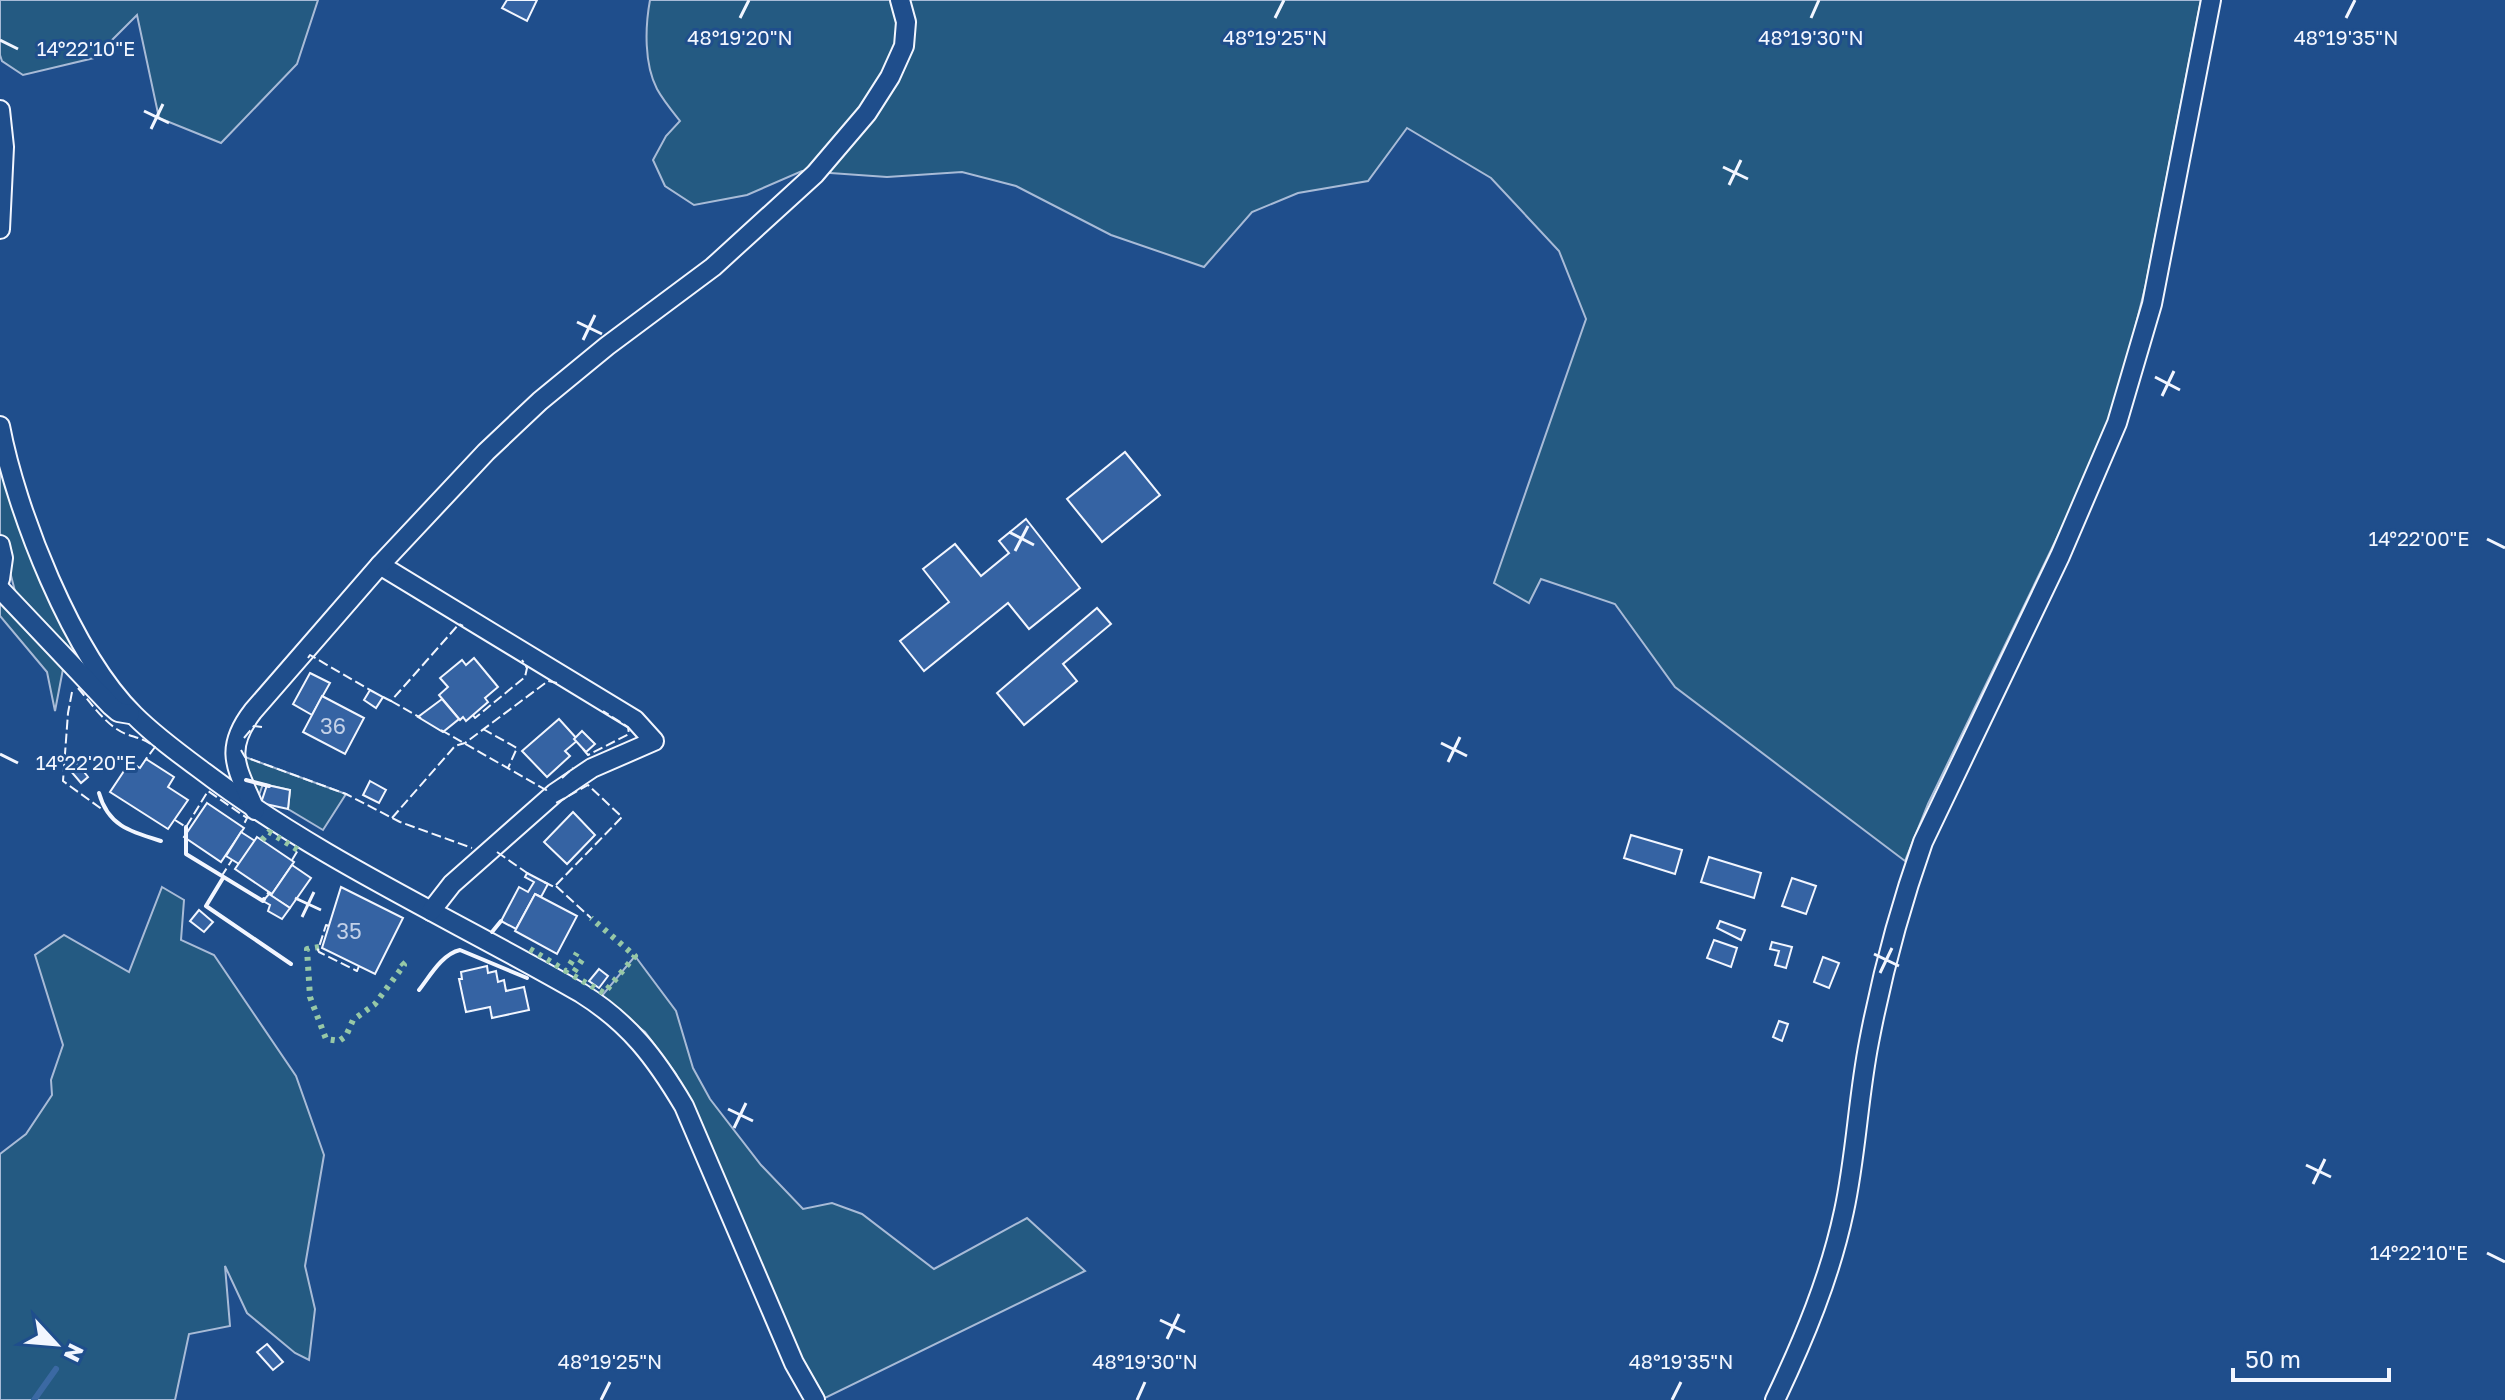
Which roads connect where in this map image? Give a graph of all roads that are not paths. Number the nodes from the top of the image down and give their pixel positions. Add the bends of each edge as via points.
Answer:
1 (900, 0) edge
2 (2211, 0) edge
3 (0, 110) edge
4 (2, 183) edge
5 (0, 229) edge
6 (0, 426) edge
7 (0, 545) edge
8 (380, 565) junction
9 (0, 579) edge
10 (0, 589) edge
11 (132, 714) junction
12 (255, 810) junction
13 (431, 911) junction
14 (815, 1400) edge
15 (1775, 1400) edge

1 - 8 street via 906,22 904,46 890,77 815,174 713,267 540,401
2 - 15 street via 2138,360 2091,489 1923,842 1904,895 1869,1043 1844,1211 1818,1301
3 - 4 street
4 - 5 street
6 - 11 street via 23,506 60,601 82,644
7 - 9 street
8 - 12 street via 236,734 236,766
8 - 13 street via 635,720 654,741 592,768 555,793 452,884
10 - 11 street via 111,706
11 - 12 street
12 - 13 street
13 - 14 street via 581,993 640,1040 684,1106 794,1363

